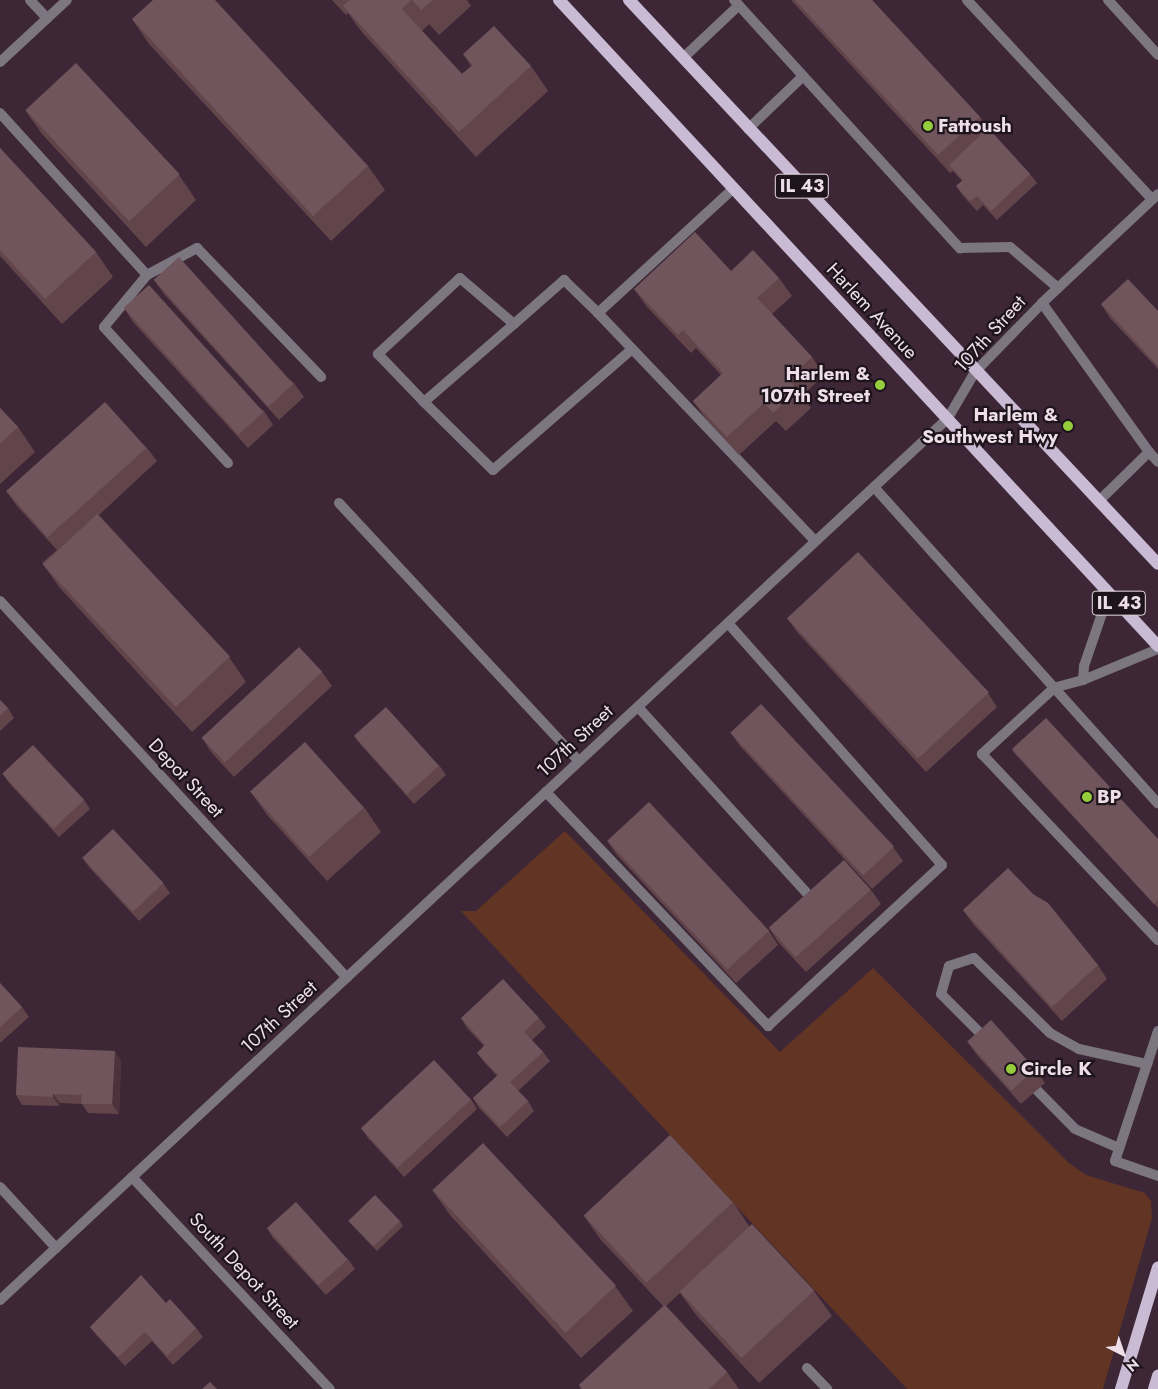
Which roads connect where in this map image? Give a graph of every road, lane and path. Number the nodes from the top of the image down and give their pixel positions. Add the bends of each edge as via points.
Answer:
1 (30, 0) edge
2 (67, 0) edge
3 (559, 0) edge
4 (629, 0) edge
5 (967, 0) edge
6 (1108, 0) edge
7 (736, 3) edge
8 (47, 18) junction
9 (1158, 54) edge
10 (683, 58) junction
11 (0, 62) edge
12 (803, 76) junction
13 (0, 114) edge
14 (748, 129) junction
15 (733, 189) junction
16 (1155, 197) edge
17 (147, 275) junction
18 (1058, 288) junction
19 (1042, 303) junction
20 (598, 313) junction
21 (514, 324) junction
22 (632, 349) junction
23 (975, 372) junction
24 (321, 377) dead end
25 (424, 402) junction
26 (948, 418) junction
27 (1149, 452) junction
28 (1158, 462) edge
29 (228, 463) dead end
30 (874, 487) junction
31 (1098, 502) junction
32 (339, 503) dead end
33 (816, 541) junction
34 (1158, 564) edge
35 (1109, 593) junction
36 (0, 601) edge
37 (728, 623) junction
38 (1158, 648) edge
39 (1083, 680) junction
40 (1054, 688) junction
41 (638, 707) junction
42 (579, 761) junction
43 (546, 792) junction
44 (1158, 803) edge
45 (806, 892) edge
46 (1158, 940) edge
47 (347, 978) junction
48 (1158, 1031) edge
49 (993, 1046) edge
50 (1147, 1064) junction
51 (1020, 1074) edge
52 (1119, 1148) junction
53 (1158, 1176) edge
54 (132, 1177) junction
55 (0, 1187) edge
56 (56, 1248) junction
57 (1158, 1267) edge
58 (0, 1300) edge
59 (807, 1368) dead end
60 (1158, 1376) edge
61 (330, 1389) edge
62 (827, 1389) edge
63 (1121, 1389) edge
64 (1154, 1389) edge

1 - 8 street
2 - 8 street
3 - 15 main road, Harlem Avenue / IL 43
4 - 10 main road, Harlem Avenue / IL 43
5 - 16 street
6 - 9 street
7 - 10 street
7 - 12 street
8 - 11 street
10 - 14 main road, Harlem Avenue / IL 43
12 - 14 street
12 - 18 street via 960,248 1010,247
13 - 17 street
14 - 23 main road, Harlem Avenue / IL 43
15 - 20 street
15 - 26 main road, Harlem Avenue / IL 43
16 - 18 street, 107th Street
17 - 24 street via 197,248
17 - 29 street via 104,327
18 - 19 street, 107th Street
19 - 23 street, 107th Street
19 - 27 street
20 - 21 street via 564,280
20 - 22 street
21 - 25 street
21 - 25 street via 460,278 378,354
22 - 25 street via 493,470
22 - 33 street
23 - 26 street, 107th Street
23 - 31 main road, Harlem Avenue / IL 43
26 - 30 street, 107th Street
26 - 35 main road, Harlem Avenue / IL 43
27 - 28 street
27 - 31 street
30 - 33 street, 107th Street
30 - 40 street
31 - 34 main road, Harlem Avenue / IL 43
32 - 42 street
33 - 37 street, 107th Street
35 - 38 main road, Harlem Avenue / IL 43
35 - 39 street via 1084,666
36 - 47 street, Depot Street
37 - 41 street, 107th Street
37 - 43 street via 942,865 927,879 768,1026
38 - 39 street
39 - 40 street
40 - 44 street
40 - 46 street via 982,754
41 - 42 street, 107th Street
41 - 45 street
42 - 43 street, 107th Street
43 - 47 street, 107th Street
47 - 54 street, 107th Street
48 - 50 street
49 - 50 street via 941,994 949,966 974,958 1050,1033 1078,1049
50 - 52 street
51 - 52 street via 1075,1128
52 - 53 street via 1115,1161
54 - 56 street, 107th Street
54 - 61 street, South Depot Street
55 - 56 street
56 - 58 street, 107th Street
57 - 63 main road
59 - 62 street
60 - 64 main road

